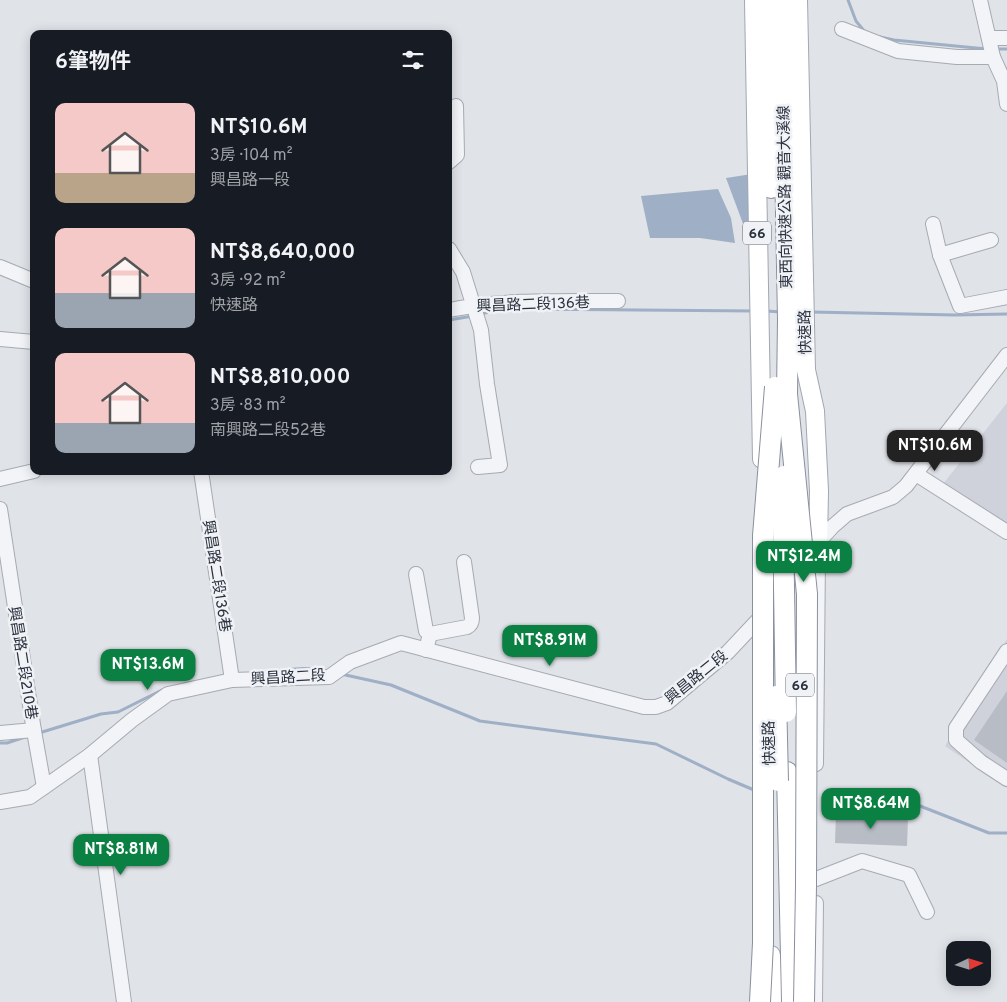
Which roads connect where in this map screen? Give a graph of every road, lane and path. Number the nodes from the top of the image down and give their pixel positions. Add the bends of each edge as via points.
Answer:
1 (754, 0) edge
2 (767, 0) edge
3 (782, 0) edge
4 (798, 0) edge
5 (980, 0) edge
6 (842, 29) dead end
7 (989, 38) junction
8 (1007, 38) edge
9 (993, 58) junction
10 (1007, 104) edge
11 (456, 106) dead end
12 (452, 159) edge
13 (933, 224) dead end
14 (991, 240) dead end
15 (452, 253) edge
16 (940, 255) junction
17 (0, 267) edge
18 (30, 279) edge
19 (1007, 297) edge
20 (618, 301) dead end
21 (474, 305) junction
22 (452, 309) edge
23 (0, 339) edge
24 (30, 342) edge
25 (1007, 355) edge
26 (781, 390) junction
27 (478, 467) dead end
28 (30, 472) edge
29 (916, 474) junction
30 (202, 475) edge
31 (0, 479) edge
32 (0, 509) edge
33 (1007, 532) edge
34 (818, 542) junction
35 (464, 562) dead end
36 (416, 574) dead end
37 (762, 613) junction
38 (430, 634) junction
39 (426, 650) junction
40 (1007, 651) edge
41 (232, 680) junction
42 (0, 732) edge
43 (34, 733) junction
44 (90, 755) junction
45 (783, 776) junction
46 (1007, 779) edge
47 (44, 787) junction
48 (0, 802) edge
49 (816, 879) junction
50 (816, 897) junction
51 (927, 912) dead end
52 (798, 935) junction
53 (124, 1002) edge
54 (758, 1002) edge
55 (772, 1002) edge
56 (779, 1002) edge
57 (793, 1002) edge
58 (804, 1002) edge
59 (815, 1002) edge

1 - 37 main road, 快速路 / 66 via 762,485 766,537
2 - 26 highway, 東西向快速公路 觀音大溪線 / 66 via 775,310
3 - 26 highway, 東西向快速公路 觀音大溪線 / 66 via 788,320
4 - 34 main road, 快速路 / 66 via 806,370 815,411
5 - 7 street
6 - 9 street via 898,50
7 - 8 street
7 - 9 street
9 - 10 street via 1004,81
11 - 12 street via 456,155
13 - 16 street
14 - 16 street
15 - 21 street via 463,272
16 - 19 street via 960,306
17 - 18 street
20 - 21 street, 興昌路二段136巷 via 521,301
21 - 22 street, 興昌路二段136巷
21 - 27 street via 481,330 500,465
23 - 24 street
25 - 29 street
26 - 45 highway, bridge via 776,646
26 - 54 highway, 66, bridge via 763,536 763,943
26 - 58 highway, 66, bridge via 807,594
28 - 31 street
29 - 33 street
29 - 34 street via 893,497 847,514
30 - 41 street, 興昌路二段136巷
32 - 43 street, 興昌路二段210巷
34 - 37 street
34 - 49 street, 快速路
34 - 52 main road, 快速路 / 66 via 804,590 800,642
35 - 38 street via 472,623 467,627
36 - 38 street via 426,630
37 - 39 street, 興昌路二段 via 728,652 667,703 656,707
37 - 54 street, 快速路
37 - 55 main road, 快速路 / 66
38 - 39 street
39 - 41 street, 興昌路二段 via 401,643 350,662 329,677
40 - 46 street via 956,728 956,740
41 - 44 street, 興昌路二段 via 168,694
42 - 43 street
43 - 47 street, 興昌路二段210巷
44 - 47 street, 興昌路二段
44 - 53 street
45 - 56 highway
45 - 57 highway
47 - 48 street, 興昌路二段 via 30,797
49 - 50 street, 快速路
49 - 51 street via 862,861 909,875
50 - 52 main road
50 - 59 street, 快速路
52 - 57 main road, 快速路 / 66

